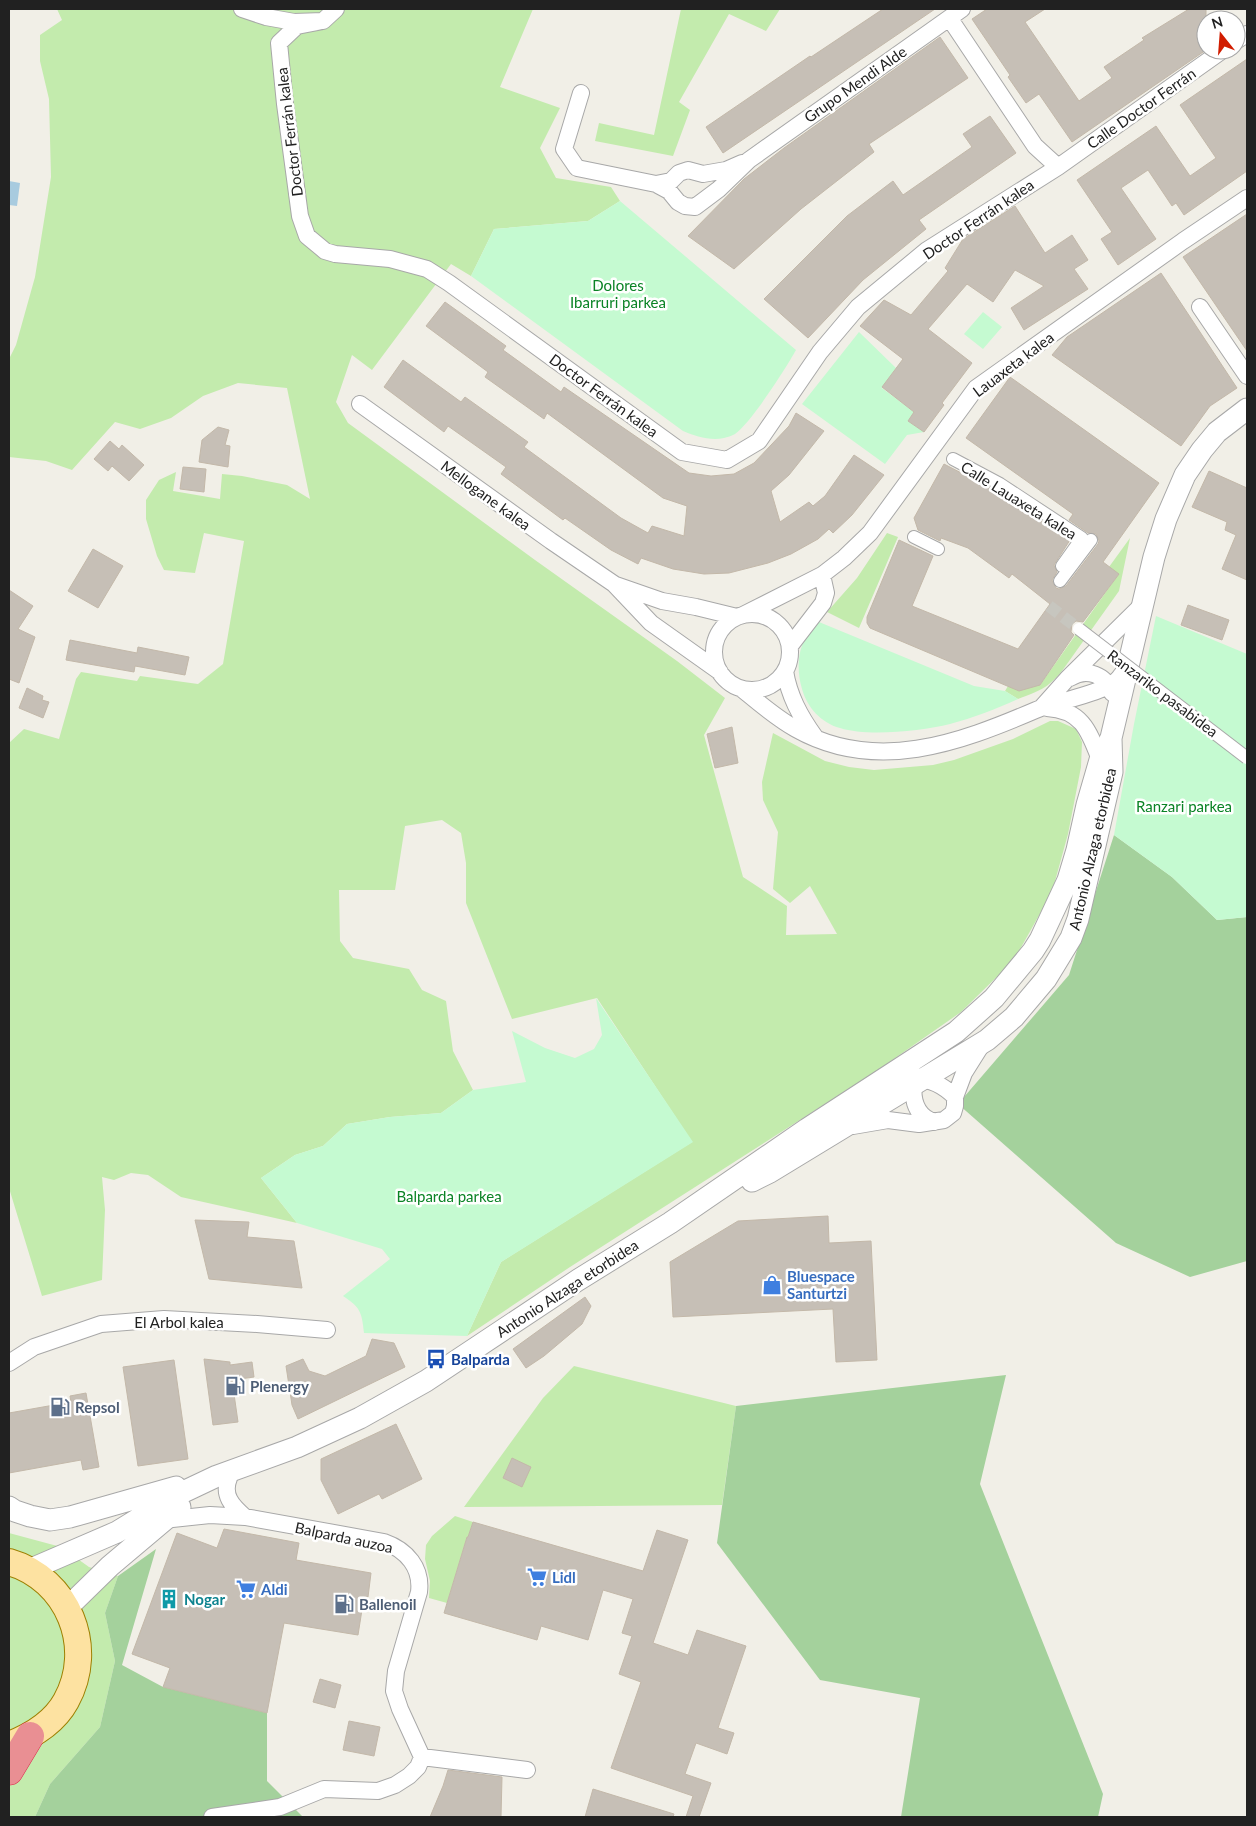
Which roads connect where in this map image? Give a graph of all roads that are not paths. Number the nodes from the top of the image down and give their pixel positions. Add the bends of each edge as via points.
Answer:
1 (242, 9) edge
2 (336, 9) edge
3 (956, 14) edge
4 (266, 17) junction
5 (323, 21) junction
6 (279, 43) junction
7 (1209, 60) edge
8 (582, 93) dead end
9 (749, 160) junction
10 (1058, 167) junction
11 (656, 184) junction
12 (1247, 198) edge
13 (1200, 307) dead end
14 (1247, 376) edge
15 (360, 404) dead end
16 (1245, 413) edge
17 (954, 459) dead end
18 (914, 537) dead end
19 (1091, 540) dead end
20 (929, 547) dead end
21 (1062, 566) dead end
22 (822, 575) junction
23 (1060, 581) dead end
24 (614, 584) junction
25 (1142, 605) junction
26 (740, 616) junction
27 (1078, 629) tunnel mouth
28 (790, 646) junction
29 (1127, 669) junction
30 (785, 671) junction
31 (720, 672) junction
32 (1067, 679) junction
33 (1108, 686) junction
34 (742, 689) junction
35 (1042, 707) junction
36 (1111, 738) junction
37 (816, 739) junction
38 (1247, 758) edge
39 (1100, 760) junction
40 (1033, 951) junction
41 (987, 1040) junction
42 (917, 1081) junction
43 (955, 1097) junction
44 (934, 1122) junction
45 (808, 1129) junction
46 (841, 1129) junction
47 (670, 1223) junction
48 (327, 1330) dead end
49 (9, 1363) edge
50 (223, 1477) junction
51 (229, 1500) junction
52 (9, 1507) edge
53 (210, 1515) junction
54 (245, 1517) junction
55 (163, 1520) junction
56 (14, 1563) edge
57 (67, 1608) junction
58 (20, 1741) edge
59 (422, 1757) junction
60 (527, 1770) dead end
61 (9, 1771) edge
62 (212, 1817) edge

1 - 4 street
2 - 5 street
3 - 9 street, Grupo Mendi Alde
3 - 10 street via 1035,146
4 - 5 street via 294,22
4 - 6 street, Doctor Ferrán kalea
5 - 6 street via 297,26
6 - 10 street, Doctor Ferrán kalea via 300,216 307,236 325,251 390,259 427,269 682,452 727,460 759,441 820,352 858,307 927,250
7 - 10 street, Calle Doctor Ferrán
8 - 11 street, Grupo Mendi Alde via 564,149 578,168
9 - 11 street, Grupo Mendi Alde via 726,170 703,174 688,170 678,173 671,181
9 - 11 street, Grupo Mendi Alde via 695,207 678,202 669,191
12 - 22 street, Lauaxeta kalea via 976,388 870,532
13 - 14 street
15 - 24 street, Mellogane kalea
16 - 25 street, Antonio Alzaga etorbidea via 1217,432 1185,476 1166,518
17 - 21 street, Calle Lauaxeta kalea via 1000,484 1082,538
18 - 20 street
19 - 23 street
22 - 26 street, Lauaxeta kalea
22 - 28 street via 826,593 823,603
24 - 26 street, Mellogane kalea via 662,601
24 - 31 street, Mellogane kalea via 650,623
25 - 29 street, Antonio Alzaga etorbidea
25 - 32 street
26 - 28 street via 755,614 768,617 786,634
26 - 31 street via 723,628 717,638 715,661
27 - 38 street, Ranzariko pasabidea, bridge
28 - 30 street
29 - 33 street via 1119,680
29 - 36 street, Antonio Alzaga etorbidea
30 - 34 street via 766,687
30 - 37 street via 791,697
31 - 34 street via 729,683
32 - 33 street via 1082,673 1094,673
32 - 35 street
33 - 35 street
33 - 36 street via 1112,690 1114,705
34 - 37 street via 778,718
35 - 37 street via 954,742 921,749 863,750
35 - 39 street via 1060,708 1083,722
36 - 39 street, Antonio Alzaga etorbidea
36 - 41 street, Antonio Alzaga etorbidea via 1112,772 1071,938 1046,979 1014,1017
39 - 40 street, Antonio Alzaga etorbidea via 1068,880
40 - 42 street via 1012,992 971,1032 916,1070
40 - 45 street, Antonio Alzaga etorbidea via 994,998 956,1032
41 - 42 street, Antonio Alzaga etorbidea
41 - 43 street via 964,1073
42 - 43 street via 942,1086
42 - 44 street via 913,1095 916,1108 924,1119
42 - 45 street via 909,1078 895,1083 827,1126
42 - 46 street, Antonio Alzaga etorbidea
43 - 44 street via 952,1113 944,1120
44 - 46 street via 910,1124 888,1120
45 - 47 street, Antonio Alzaga etorbidea
46 - 47 street, Antonio Alzaga etorbidea via 770,1172
47 - 50 street, Antonio Alzaga etorbidea via 418,1386 351,1422
48 - 49 street, El Arbol kalea via 164,1319 101,1324 34,1347
50 - 51 street
50 - 52 street via 50,1520
50 - 55 street
50 - 56 street via 178,1494 118,1532
51 - 53 street
51 - 54 street
53 - 54 street, Balparda auzoa
53 - 55 street, Balparda auzoa
54 - 59 street, Balparda auzoa via 384,1542 401,1549 410,1559 417,1570 420,1586 396,1671 394,1690
55 - 57 street
56 - 57 main road via 44,1580
57 - 58 main road via 76,1630 79,1655 75,1679 66,1702 50,1721
58 - 61 highway
59 - 60 street
59 - 62 street via 409,1776 378,1791 324,1789 280,1807

